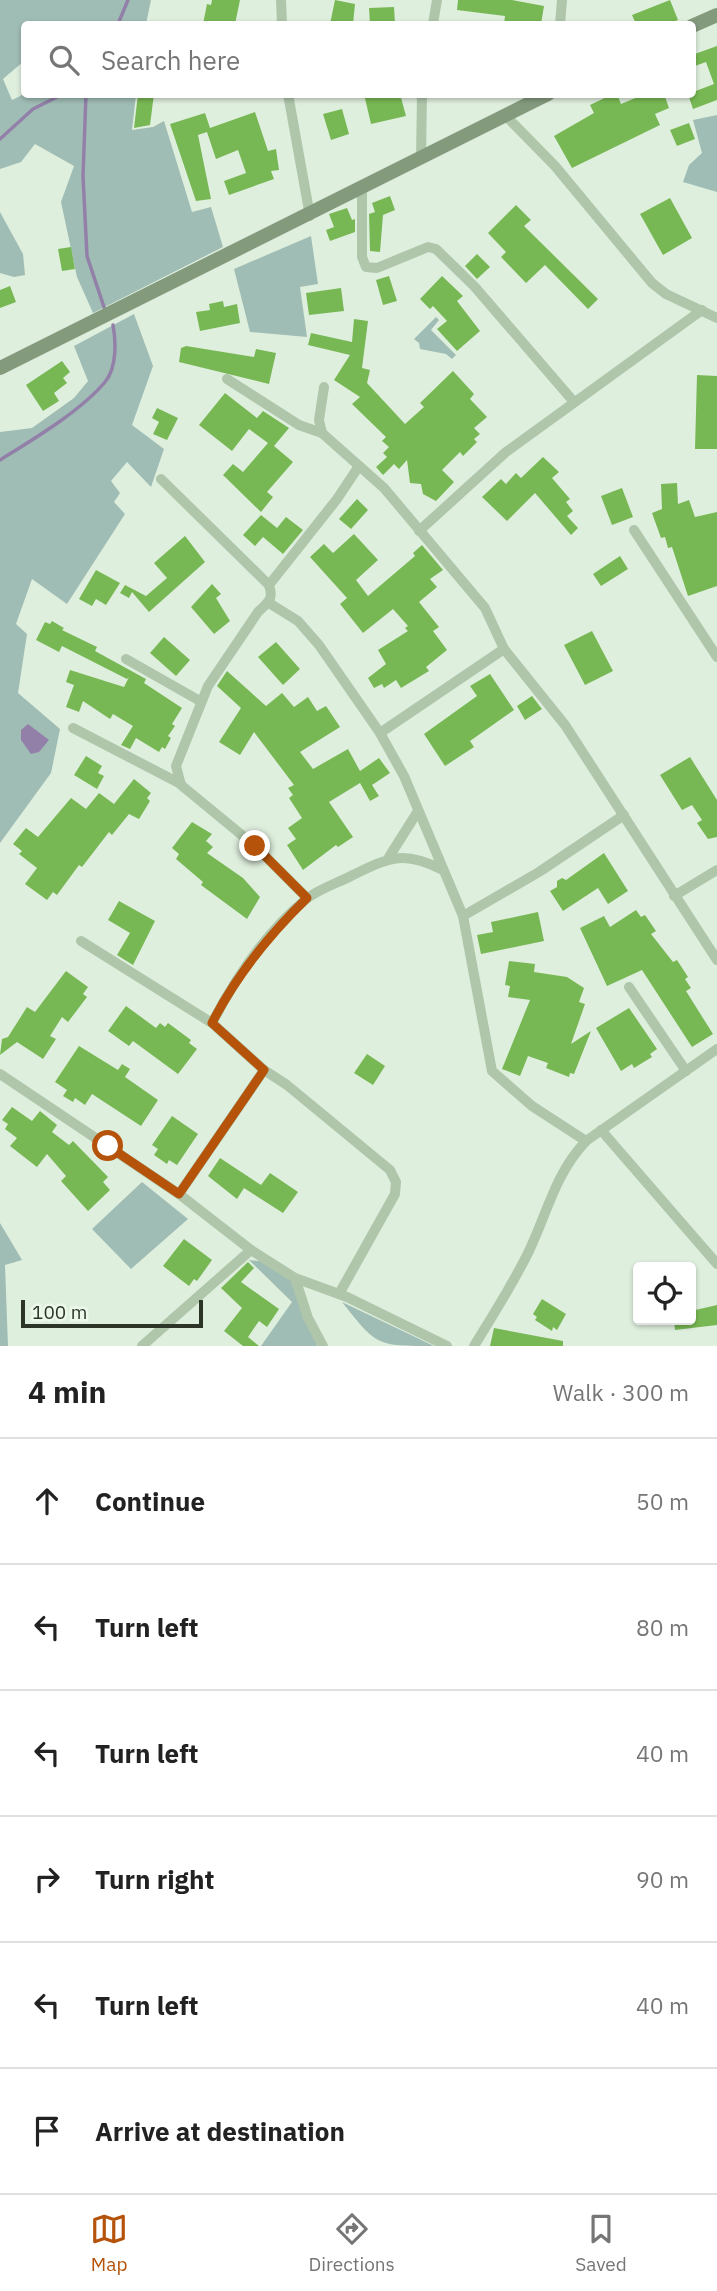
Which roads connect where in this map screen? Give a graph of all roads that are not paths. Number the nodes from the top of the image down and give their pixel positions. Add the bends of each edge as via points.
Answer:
1 (281, 0) edge
2 (436, 0) edge
3 (562, 0) edge
4 (717, 15) edge
5 (282, 21) edge
6 (433, 21) edge
7 (560, 21) edge
8 (696, 24) edge
9 (289, 98) edge
10 (422, 98) edge
11 (541, 98) edge
12 (507, 117) junction
13 (421, 159) junction
14 (362, 190) junction
15 (310, 216) junction
16 (702, 310) junction
17 (717, 318) edge
18 (0, 368) edge
19 (227, 379) dead end
20 (324, 387) dead end
21 (574, 402) junction
22 (322, 433) junction
23 (359, 466) junction
24 (161, 479) dead end
25 (634, 530) dead end
26 (419, 531) junction
27 (269, 584) junction
28 (270, 603) junction
29 (504, 649) junction
30 (717, 657) edge
31 (126, 659) dead end
32 (200, 701) junction
33 (74, 728) dead end
34 (380, 733) junction
35 (181, 785) junction
36 (418, 811) junction
37 (624, 815) junction
38 (389, 857) junction
39 (443, 870) junction
40 (717, 870) edge
41 (674, 896) junction
42 (307, 898) junction
43 (463, 916) junction
44 (81, 941) dead end
45 (717, 960) edge
46 (629, 987) dead end
47 (212, 1023) junction
48 (717, 1049) edge
49 (264, 1070) junction
50 (687, 1071) junction
51 (0, 1074) edge
52 (601, 1130) junction
53 (586, 1141) junction
54 (179, 1194) junction
55 (251, 1250) junction
56 (717, 1264) edge
57 (295, 1278) junction
58 (339, 1294) junction
59 (142, 1346) edge
60 (323, 1346) edge
61 (447, 1346) edge
62 (474, 1346) edge

1 - 5 street
2 - 6 street
3 - 7 street
4 - 8 street
9 - 15 street
10 - 13 street
11 - 12 street
12 - 13 street
12 - 16 street via 555,166 652,283
13 - 14 street
14 - 15 street
14 - 21 street via 366,267 377,268 428,247 436,248
15 - 18 street
16 - 17 street
16 - 21 street
19 - 22 street via 299,425
20 - 22 street via 319,420
21 - 26 street via 506,452
22 - 23 street
23 - 26 street
23 - 27 street
24 - 27 street
25 - 30 street
26 - 29 street via 485,608
27 - 28 street
28 - 32 street via 258,612
28 - 34 street via 307,631
29 - 34 street
29 - 37 street via 565,724
31 - 32 street
32 - 35 street via 176,766
33 - 35 street
34 - 36 street
35 - 42 street via 255,846
36 - 38 street
36 - 39 street
37 - 41 street
37 - 43 street
38 - 39 street via 414,858
38 - 42 street
39 - 43 street
40 - 41 street
41 - 45 street
42 - 47 street via 256,954
43 - 53 street via 492,1071 532,1106
44 - 47 street
46 - 50 street
47 - 49 street
48 - 50 street
49 - 54 street
49 - 58 street via 363,1147 390,1170 396,1182 390,1204
50 - 52 street
51 - 54 street
52 - 53 street
52 - 56 street
53 - 62 street via 560,1174 528,1253
54 - 55 street
55 - 57 street
55 - 59 street
57 - 58 street
57 - 60 street
58 - 61 street

